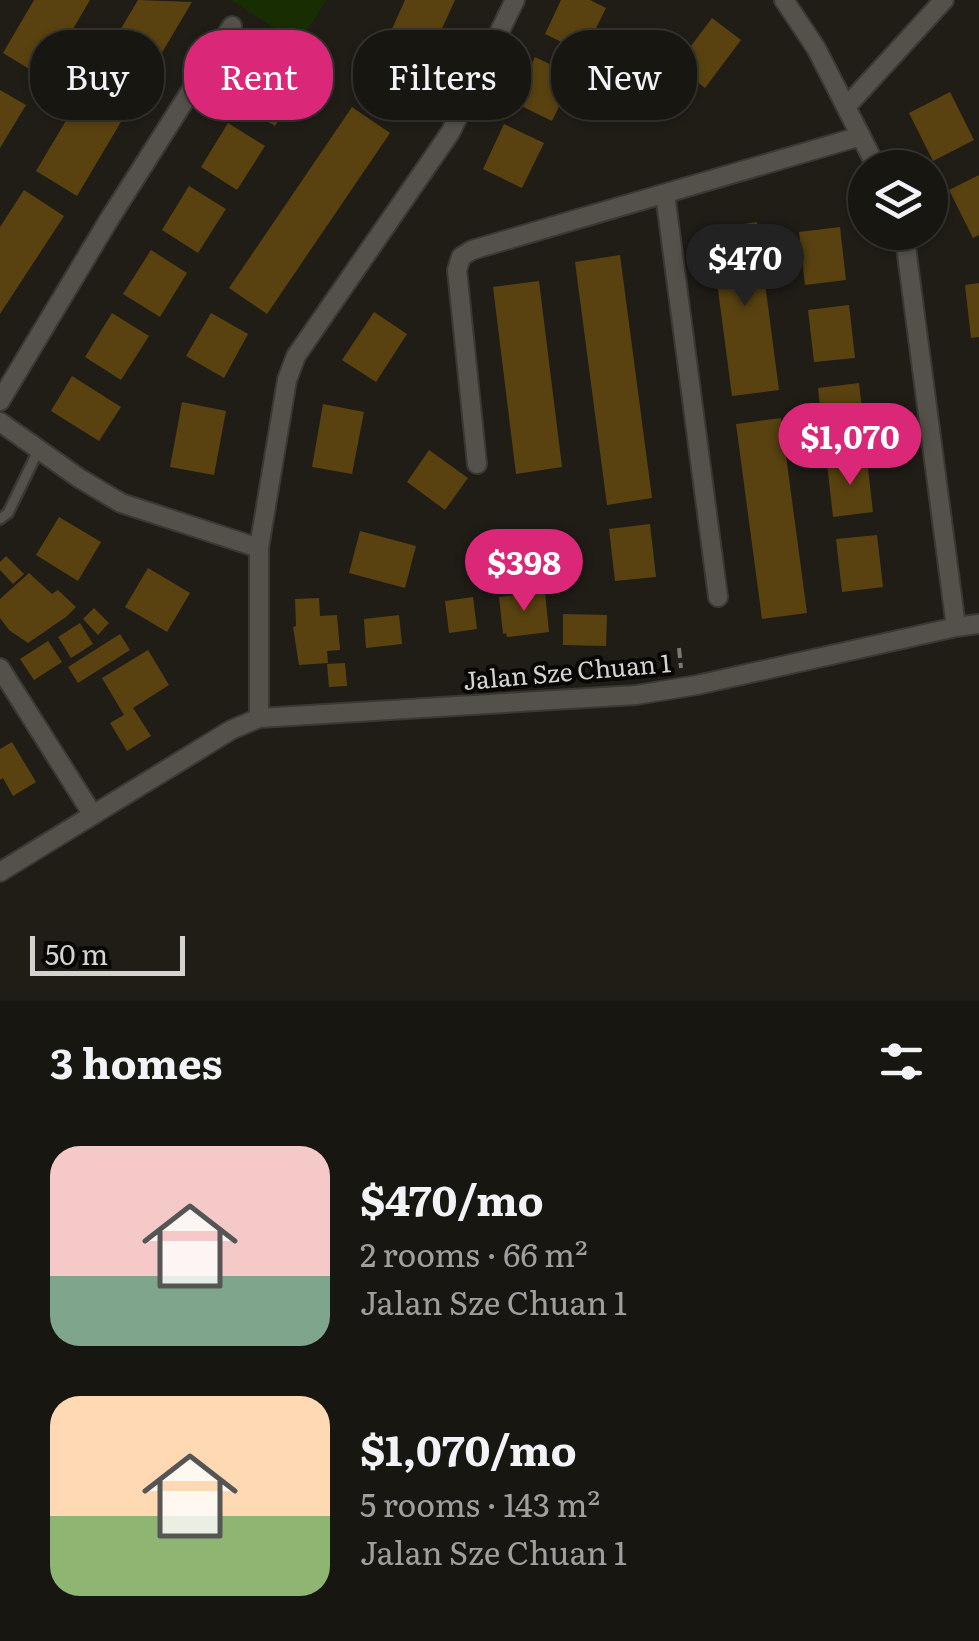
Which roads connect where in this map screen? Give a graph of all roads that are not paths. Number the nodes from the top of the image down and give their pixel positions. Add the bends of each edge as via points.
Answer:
1 (515, 0) edge
2 (784, 0) edge
3 (944, 0) edge
4 (232, 26) dead end
5 (846, 107) junction
6 (860, 136) junction
7 (867, 150) edge
8 (665, 194) junction
9 (906, 250) edge
10 (0, 401) edge
11 (0, 422) edge
12 (39, 449) junction
13 (477, 464) dead end
14 (0, 519) edge
15 (259, 548) junction
16 (718, 597) dead end
17 (979, 624) edge
18 (956, 627) junction
19 (0, 668) edge
20 (258, 718) junction
21 (92, 815) junction
22 (0, 872) edge

1 - 15 street via 450,133 296,356
2 - 5 street
3 - 5 street
4 - 10 street
5 - 6 street
6 - 7 street
6 - 8 street
8 - 13 street via 461,256 457,270
8 - 16 street
9 - 18 street
11 - 12 street
12 - 14 lane
12 - 15 street via 121,503
15 - 20 street
17 - 18 street, Jalan Sze Chuan 1
18 - 20 street, Jalan Sze Chuan 1 via 636,695
19 - 21 street
20 - 21 street, Jalan Sze Chuan 1
21 - 22 street, Jalan Sze Chuan 1

